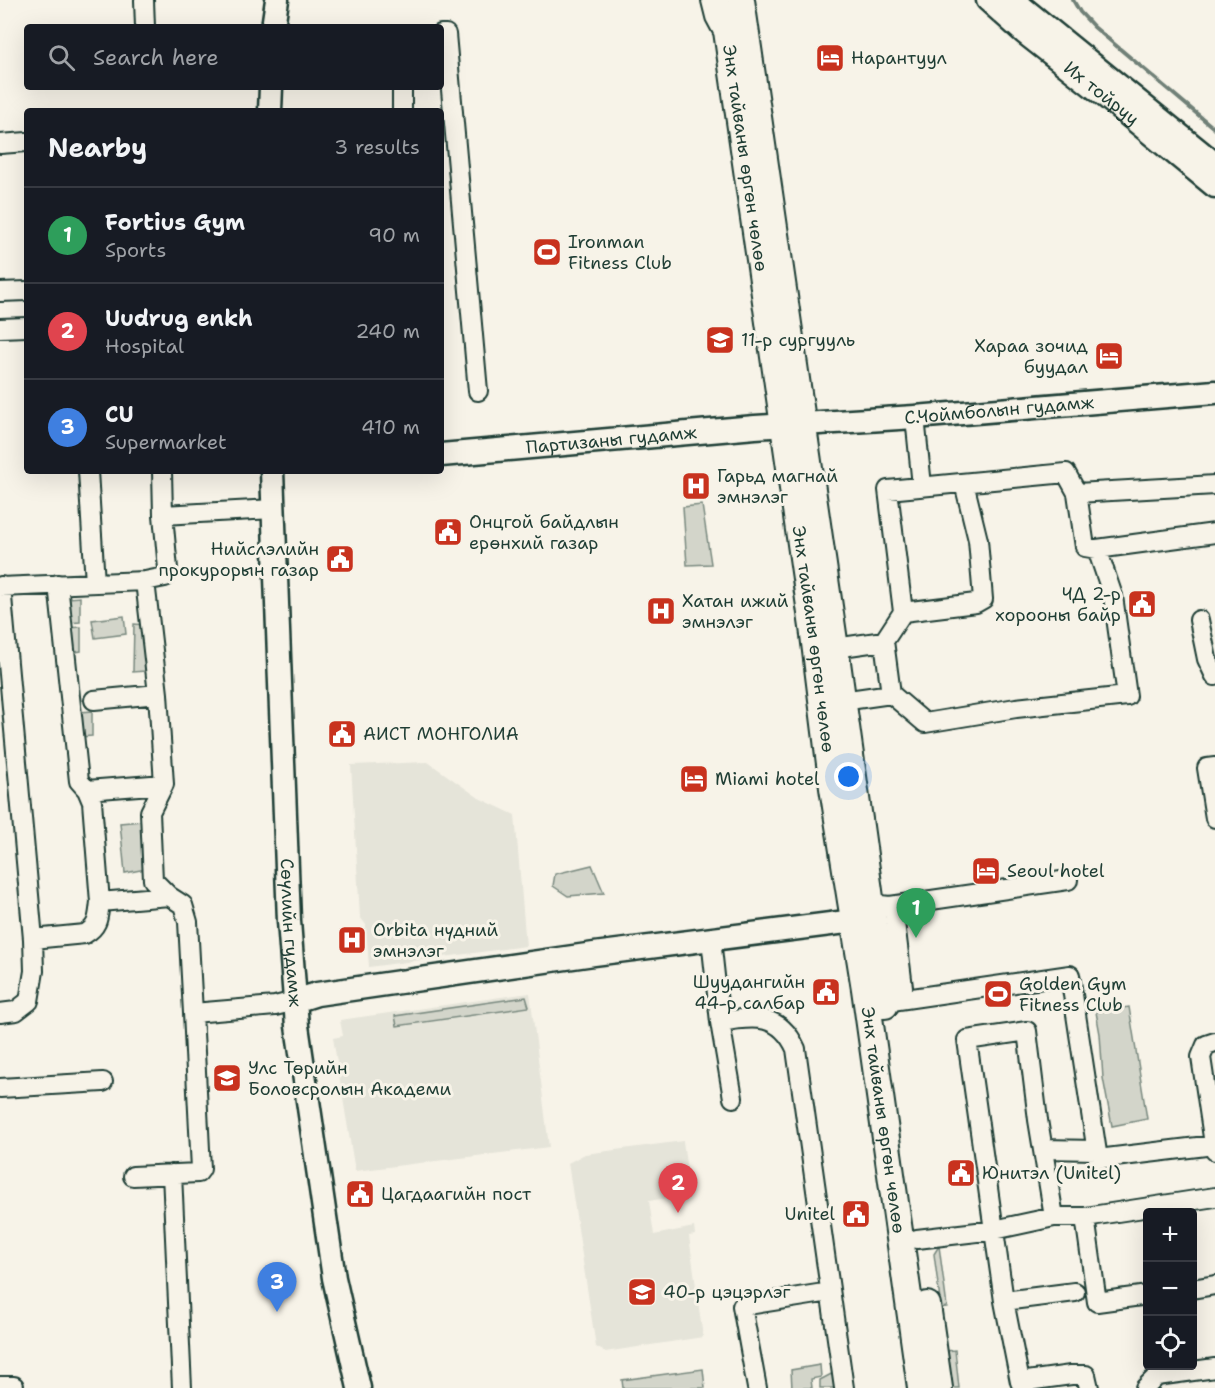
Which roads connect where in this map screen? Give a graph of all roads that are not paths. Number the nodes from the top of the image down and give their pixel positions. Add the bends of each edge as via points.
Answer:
1 (144, 0) edge
2 (277, 0) edge
3 (715, 0) edge
4 (742, 0) edge
5 (988, 0) edge
6 (1013, 0) edge
7 (145, 24) edge
8 (273, 24) edge
9 (444, 34) edge
10 (446, 83) edge
11 (271, 90) edge
12 (402, 90) edge
13 (270, 108) edge
14 (402, 108) edge
15 (24, 142) edge
16 (0, 144) edge
17 (448, 145) edge
18 (1215, 164) edge
19 (1215, 186) edge
20 (24, 291) edge
21 (0, 292) edge
22 (24, 327) edge
23 (0, 328) edge
24 (478, 391) dead end
25 (1215, 392) edge
26 (915, 417) junction
27 (792, 426) junction
28 (444, 455) edge
29 (88, 474) edge
30 (162, 474) edge
31 (272, 474) edge
32 (964, 483) junction
33 (1215, 485) edge
34 (922, 486) junction
35 (1077, 493) junction
36 (273, 509) junction
37 (163, 514) junction
38 (1215, 533) edge
39 (1096, 549) junction
40 (145, 581) junction
41 (95, 583) junction
42 (58, 584) junction
43 (0, 586) edge
44 (903, 612) junction
45 (1199, 620) dead end
46 (884, 641) junction
47 (845, 647) junction
48 (1215, 676) edge
49 (158, 694) junction
50 (891, 694) junction
51 (94, 700) dead end
52 (853, 700) junction
53 (1215, 767) edge
54 (164, 784) junction
55 (87, 790) junction
56 (1215, 818) edge
57 (1068, 880) dead end
58 (169, 896) junction
59 (100, 902) junction
60 (872, 910) junction
61 (33, 939) junction
62 (711, 939) junction
63 (893, 1000) junction
64 (296, 1001) junction
65 (0, 1012) edge
66 (193, 1013) junction
67 (720, 1022) junction
68 (1215, 1042) edge
69 (103, 1082) dead end
70 (0, 1088) edge
71 (733, 1098) dead end
72 (1214, 1145) edge
73 (1043, 1149) junction
74 (1096, 1150) junction
75 (1215, 1151) edge
76 (172, 1174) junction
77 (133, 1176) dead end
78 (1215, 1197) edge
79 (1054, 1217) junction
80 (1085, 1217) junction
81 (994, 1230) junction
82 (917, 1239) junction
83 (1215, 1285) edge
84 (1197, 1288) edge
85 (830, 1292) junction
86 (1075, 1292) dead end
87 (1143, 1296) edge
88 (1004, 1301) junction
89 (1215, 1368) edge
90 (182, 1388) edge
91 (359, 1388) edge
92 (757, 1388) edge
93 (844, 1388) edge
94 (921, 1388) edge
95 (939, 1388) edge
96 (1089, 1388) edge
97 (1145, 1388) edge

1 - 7 street
2 - 8 main road
3 - 27 highway, Энх тайваны өргөн чөлөө via 727,31
4 - 27 highway, Энх тайваны өргөн чөлөө
5 - 19 main road, Их тойруу
6 - 18 main road, Их тойруу
9 - 10 street
10 - 17 street
11 - 13 main road
12 - 14 street
15 - 16 street
17 - 24 street
20 - 21 street
22 - 23 street
25 - 26 main road, С.Чоймболын гудамж
26 - 27 main road, С.Чоймболын гудамж
26 - 34 street
27 - 28 main road, Партизаны гудамж
27 - 47 highway, Энх тайваны өргөн чөлөө
27 - 60 highway, Энх тайваны өргөн чөлөө via 835,800
29 - 41 street
30 - 37 street
31 - 36 main road, Сөүлийн гудамж
32 - 34 street
32 - 35 street via 1066,473
32 - 44 street via 978,540 983,599
33 - 35 street
34 - 44 street via 888,490
35 - 39 street via 1085,547
36 - 37 street
36 - 64 main road, Сөүлийн гудамж via 289,921
37 - 40 street via 168,569 165,577
38 - 39 street
39 - 50 street via 1113,596 1127,696 925,723
40 - 41 street
40 - 49 street
41 - 42 street
42 - 43 street
42 - 55 street via 79,781
43 - 61 street
44 - 46 street
45 - 48 street via 1207,659
46 - 47 street
46 - 50 street
47 - 52 highway, Энх тайваны өргөн чөлөө
49 - 51 street
49 - 54 street
50 - 52 street
52 - 60 highway, Энх тайваны өргөн чөлөө
53 - 56 street via 1207,768
54 - 55 street
54 - 58 street via 150,812 153,880
55 - 59 street via 92,802
57 - 60 street
58 - 59 street
58 - 66 street via 183,905 188,922
59 - 61 street via 98,923 93,930
60 - 62 main road
60 - 63 highway, Энх тайваны өргөн чөлөө
60 - 94 highway, Энх тайваны өргөн чөлөө
61 - 65 street via 34,971 29,1001 16,1011
62 - 64 main road via 317,994
62 - 67 street
63 - 74 street via 1071,975
63 - 82 highway, Энх тайваны өргөн чөлөө
64 - 66 street
64 - 91 main road, Сөүлийн гудамж via 334,1278
66 - 76 street via 201,1169 198,1173
67 - 71 street
67 - 85 street via 761,1018 773,1022 789,1034 796,1049
68 - 72 street via 1206,1045 1201,1057
69 - 70 street
72 - 74 street via 1098,1159
72 - 75 street
73 - 74 street
73 - 79 street
73 - 81 street via 1027,1031 967,1040
76 - 77 street
76 - 90 street
78 - 80 street
79 - 80 street
79 - 81 street
80 - 87 street via 1097,1302
81 - 82 street
81 - 88 street
82 - 95 highway, Энх тайваны өргөн чөлөө
83 - 84 street
85 - 92 street via 742,1306
85 - 93 street
86 - 88 street
88 - 96 street via 1020,1382 1086,1375
89 - 97 street via 1157,1376

